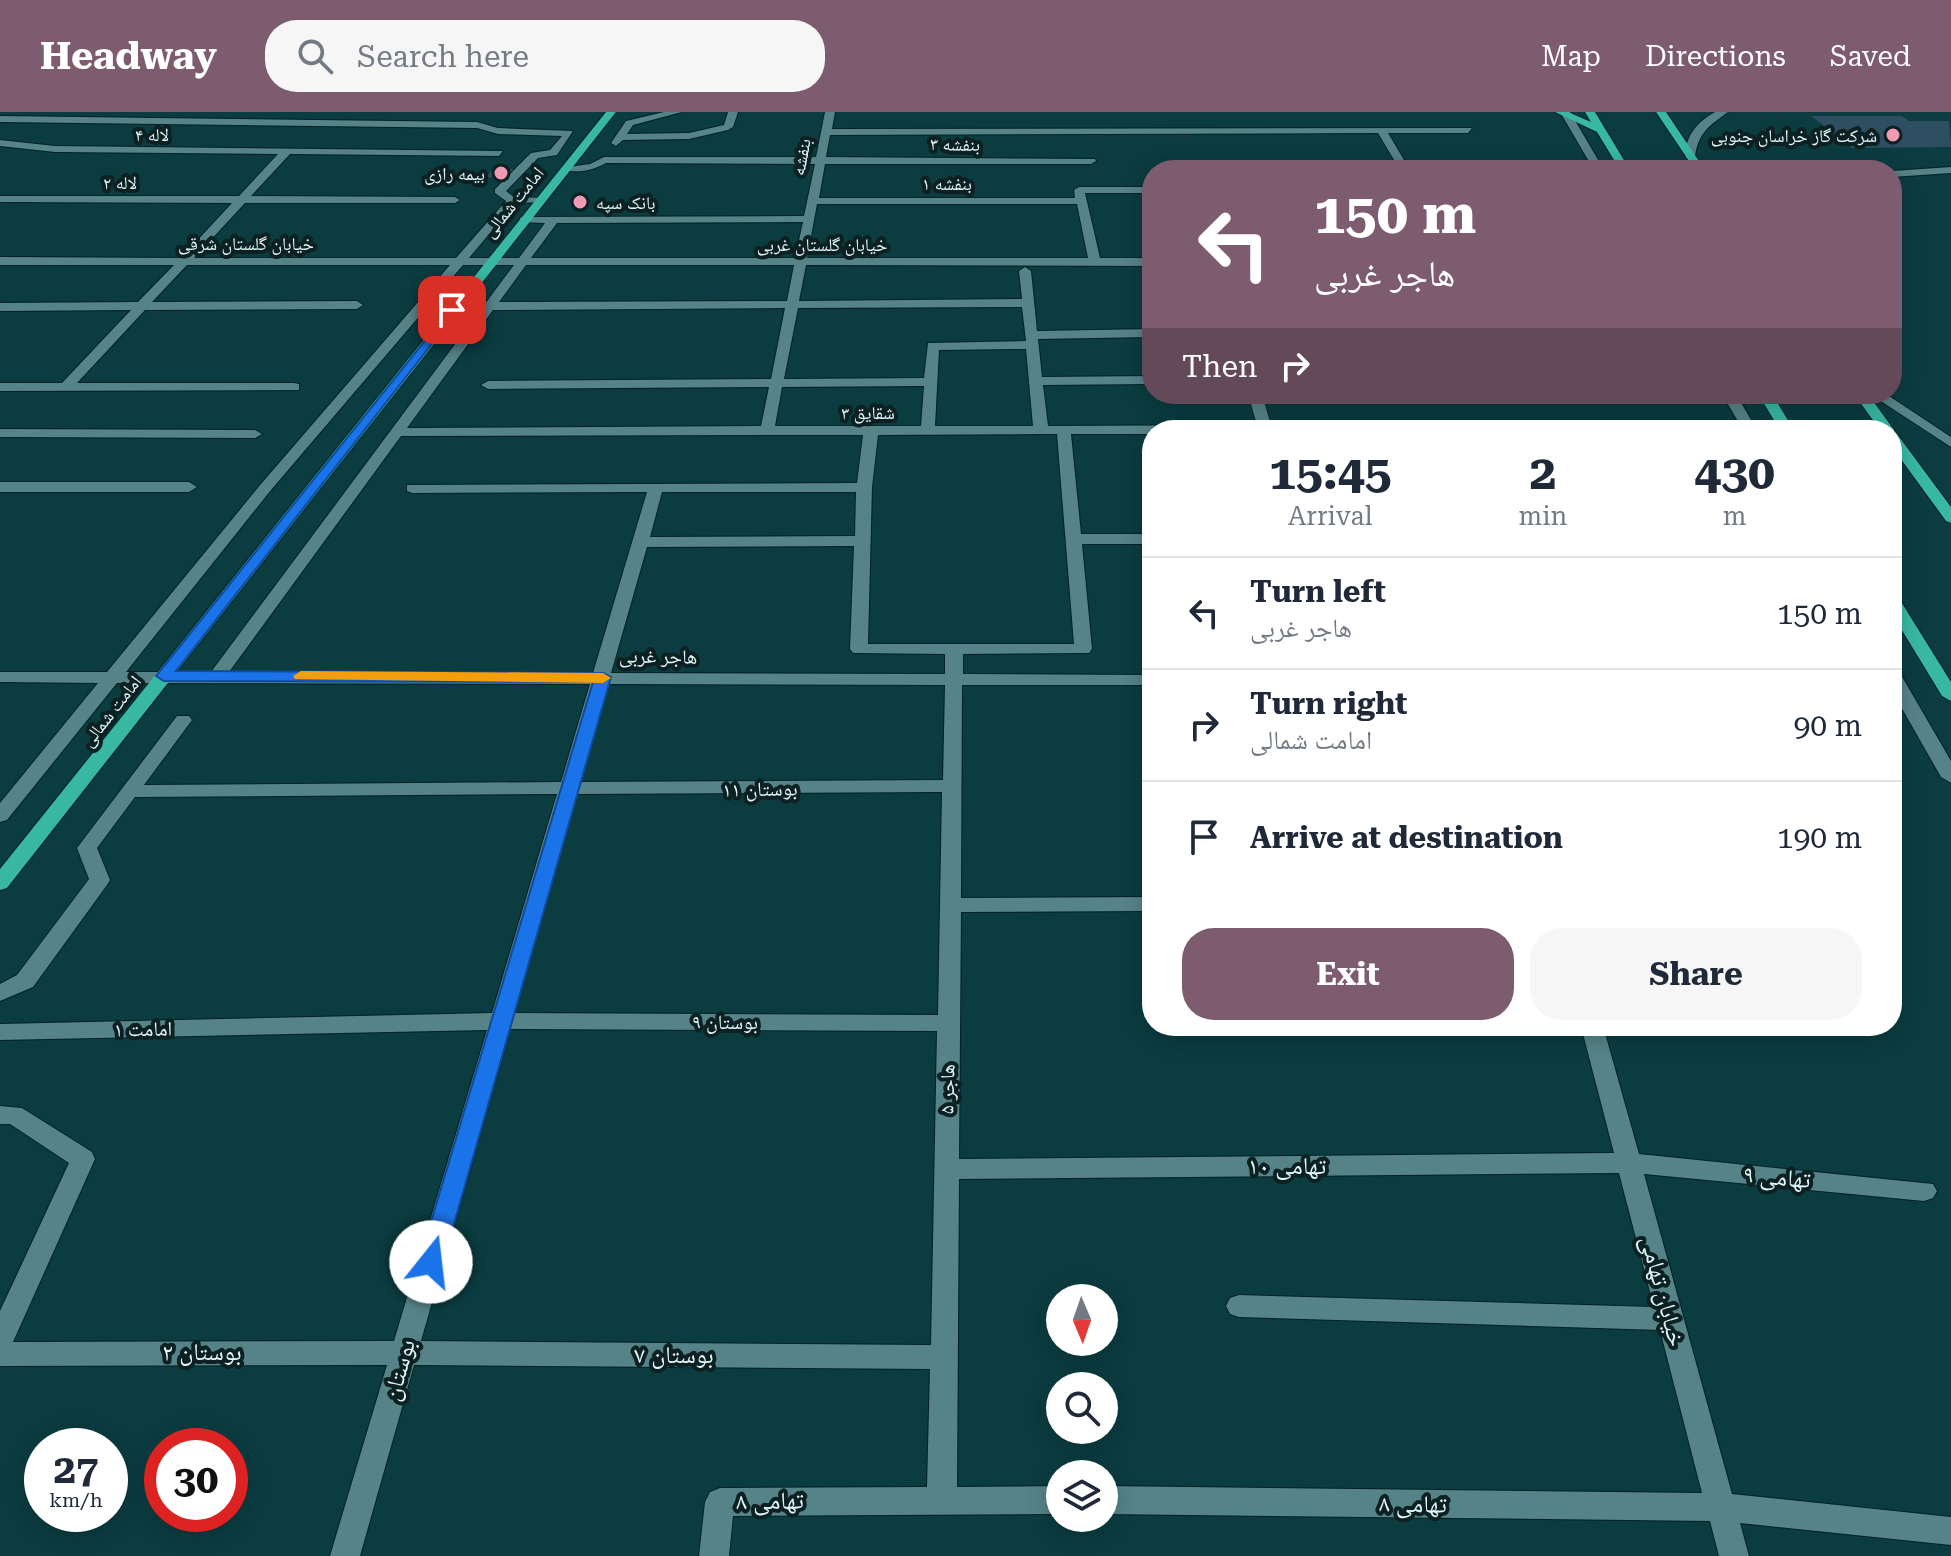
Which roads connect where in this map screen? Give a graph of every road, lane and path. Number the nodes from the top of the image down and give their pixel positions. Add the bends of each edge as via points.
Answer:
1 (399, 112) edge
2 (611, 112) edge
3 (677, 112) edge
4 (733, 112) edge
5 (830, 112) edge
6 (1590, 112) edge
7 (1661, 112) edge
8 (1723, 112) edge
9 (1564, 113) edge
10 (0, 119) edge
11 (94, 120) junction
12 (387, 124) junction
13 (1381, 130) junction
14 (1468, 130) dead end
15 (1600, 130) junction
16 (1086, 131) junction
17 (824, 132) junction
18 (620, 137) junction
19 (0, 143) edge
20 (18, 143) junction
21 (55, 149) junction
22 (287, 151) junction
23 (499, 153) dead end
24 (1690, 156) junction
25 (0, 157) edge
26 (820, 158) junction
27 (604, 160) junction
28 (1399, 160) edge
29 (1593, 160) edge
30 (1619, 160) edge
31 (1693, 160) edge
32 (1091, 161) junction
33 (567, 168) junction
34 (1951, 170) edge
35 (1902, 173) edge
36 (1095, 190) junction
37 (1142, 190) edge
38 (1080, 196) junction
39 (0, 199) edge
40 (241, 200) junction
41 (455, 200) dead end
42 (512, 200) junction
43 (541, 200) junction
44 (811, 201) junction
45 (554, 219) junction
46 (808, 219) junction
47 (524, 220) junction
48 (0, 261) edge
49 (184, 261) junction
50 (460, 261) junction
51 (491, 261) junction
52 (521, 261) junction
53 (799, 262) junction
54 (1095, 262) junction
55 (1142, 262) edge
56 (1025, 271) dead end
57 (1027, 303) junction
58 (791, 304) junction
59 (357, 305) dead end
60 (141, 306) junction
61 (489, 306) junction
62 (0, 307) edge
63 (1142, 334) edge
64 (1032, 340) junction
65 (1142, 380) edge
66 (1036, 381) junction
67 (776, 382) junction
68 (931, 382) junction
69 (488, 385) dead end
70 (0, 387) edge
71 (66, 387) junction
72 (294, 387) dead end
73 (1892, 404) edge
74 (871, 430) junction
75 (928, 430) junction
76 (1041, 430) junction
77 (1064, 430) junction
78 (1142, 430) edge
79 (767, 431) junction
80 (395, 432) junction
81 (0, 433) edge
82 (255, 434) dead end
83 (1951, 443) edge
84 (1902, 451) edge
85 (0, 487) edge
86 (189, 487) dead end
87 (864, 487) junction
88 (412, 488) dead end
89 (656, 488) junction
90 (1951, 518) edge
91 (1075, 539) junction
92 (1142, 539) edge
93 (862, 541) junction
94 (641, 542) junction
95 (1902, 616) edge
96 (954, 649) junction
97 (113, 676) junction
98 (164, 676) junction
99 (217, 676) junction
100 (0, 677) edge
101 (603, 677) junction
102 (1142, 680) edge
103 (952, 681) junction
104 (1902, 692) edge
105 (1951, 696) edge
106 (183, 720) dead end
107 (1951, 777) edge
108 (951, 786) junction
109 (0, 787) edge
110 (23, 787) junction
111 (131, 791) junction
112 (570, 791) junction
113 (0, 816) edge
114 (0, 883) edge
115 (1142, 904) edge
116 (949, 905) junction
117 (0, 993) edge
118 (502, 1021) junction
119 (948, 1023) junction
120 (287, 1027) joint
121 (0, 1032) edge
122 (1595, 1036) edge
123 (0, 1115) edge
124 (1629, 1163) junction
125 (946, 1169) junction
126 (1924, 1191) dead end
127 (1239, 1306) dead end
128 (1670, 1319) junction
129 (0, 1340) edge
130 (404, 1353) junction
131 (0, 1354) edge
132 (944, 1357) junction
133 (942, 1498) junction
134 (1046, 1500) edge
135 (1118, 1500) edge
136 (1721, 1507) junction
137 (1951, 1531) edge
138 (345, 1556) edge
139 (714, 1556) edge
140 (1734, 1556) edge

1 - 12 street
2 - 33 main road, امامت شمالی
3 - 18 street via 629,123
4 - 18 street via 728,127 702,133
5 - 17 street
6 - 15 main road
7 - 24 main road
8 - 24 street via 1694,132
9 - 15 main road
9 - 29 street
10 - 11 street
11 - 12 street
11 - 21 street
12 - 42 street via 569,133 553,153 535,155 499,191
13 - 14 street, بنفشه
13 - 16 street, بنفشه
13 - 28 street
15 - 30 main road
16 - 17 street, بنفشه
16 - 32 street
17 - 26 street, بنفشه
18 - 27 street
19 - 20 street, لاله ۴
20 - 21 street, لاله ۴
20 - 25 street
21 - 22 street, لاله ۴
22 - 23 street, لاله ۴
22 - 40 street
24 - 31 main road
26 - 27 street, بنفشه ۳
26 - 32 street, بنفشه ۳
26 - 44 street, بنفشه
27 - 33 street, بنفشه ۳ via 592,167
32 - 36 street
33 - 43 main road, امامت شمالی
34 - 35 street
36 - 37 street, بنفشه ۱
36 - 38 street, بنفشه ۱
38 - 44 street, بنفشه ۱
38 - 54 street
39 - 40 street, لاله ۲
40 - 41 street, لاله ۲
40 - 49 street
42 - 43 street
42 - 50 street
43 - 47 main road, امامت شمالی
44 - 46 street, بنفشه
45 - 46 street
45 - 47 street
45 - 52 street
46 - 53 street, بنفشه
47 - 51 main road, امامت شمالی
48 - 49 street, خیابان گلستان شرقی
49 - 50 street, خیابان گلستان شرقی
49 - 60 street
50 - 51 street, خیابان گلستان شرقی
50 - 97 street
51 - 52 street, خیابان گلستان غربی
51 - 98 main road, امامت شمالی
52 - 53 street, خیابان گلستان غربی
52 - 61 street
53 - 54 street, خیابان گلستان غربی
53 - 58 street, بنفشه
54 - 55 street, خیابان گلستان غربی
56 - 57 street
57 - 58 street
57 - 64 street
58 - 61 street
58 - 67 street, بنفشه
59 - 60 street
60 - 62 street
60 - 71 street
61 - 80 street
63 - 64 street
64 - 66 street
64 - 68 street via 933,346
65 - 66 street
66 - 76 street
67 - 68 street
67 - 69 street
67 - 79 street, بنفشه
68 - 75 street
70 - 71 street
71 - 72 street
73 - 83 street
74 - 75 street, شقایق ۳
74 - 79 street, شقایق ۳
74 - 87 street
75 - 76 street, شقایق ۳
76 - 77 street, شقایق ۳
77 - 78 street, شقایق ۳
77 - 91 street
79 - 80 street, شقایق ۳
80 - 99 street
81 - 82 street
84 - 90 main road
85 - 86 street
87 - 89 street
87 - 93 street
88 - 89 street
89 - 94 street, بوستان
91 - 92 street
91 - 96 street via 1083,649
93 - 94 street
93 - 96 street via 859,649
94 - 101 street, بوستان
95 - 105 main road
96 - 103 street, هاجر ۵
97 - 98 street, هاجر غربی
97 - 100 street, هاجر غربی
97 - 110 street
98 - 99 street, هاجر غربی
98 - 114 main road, امامت شمالی
99 - 101 street, هاجر غربی
101 - 103 street, هاجر غربی
101 - 112 street, بوستان
102 - 103 street, هاجر غربی
103 - 108 street, هاجر ۵
104 - 107 street
106 - 111 street
108 - 112 street, بوستان ۱۱
108 - 116 street, هاجر ۵
109 - 110 street
110 - 113 street
111 - 112 street, بوستان ۱۱
111 - 117 street via 87,848 100,880 25,981
112 - 118 street, بوستان
115 - 116 street
116 - 119 street, هاجر ۵
118 - 119 street, بوستان ۹
118 - 120 street, بوستان ۹
118 - 130 street, بوستان
119 - 125 street, هاجر ۵
120 - 121 street, امامت ۱
122 - 124 street, خیابان تهامی
123 - 129 street via 14,1115 83,1159
124 - 125 street, تهامی ۱۰
124 - 126 street, تهامی ۹
124 - 128 street, خیابان تهامی
125 - 132 street, هاجر ۵
127 - 128 street
128 - 136 street, خیابان تهامی
130 - 131 street, بوستان ۲
130 - 132 street, بوستان ۷
130 - 138 street, بوستان
132 - 133 street, هاجر ۵
133 - 134 street, تهامی ۸
133 - 139 street, تهامی ۸ via 720,1502
135 - 136 street, تهامی ۸
136 - 137 street, تهامی ۸
136 - 140 street, خیابان تهامی

